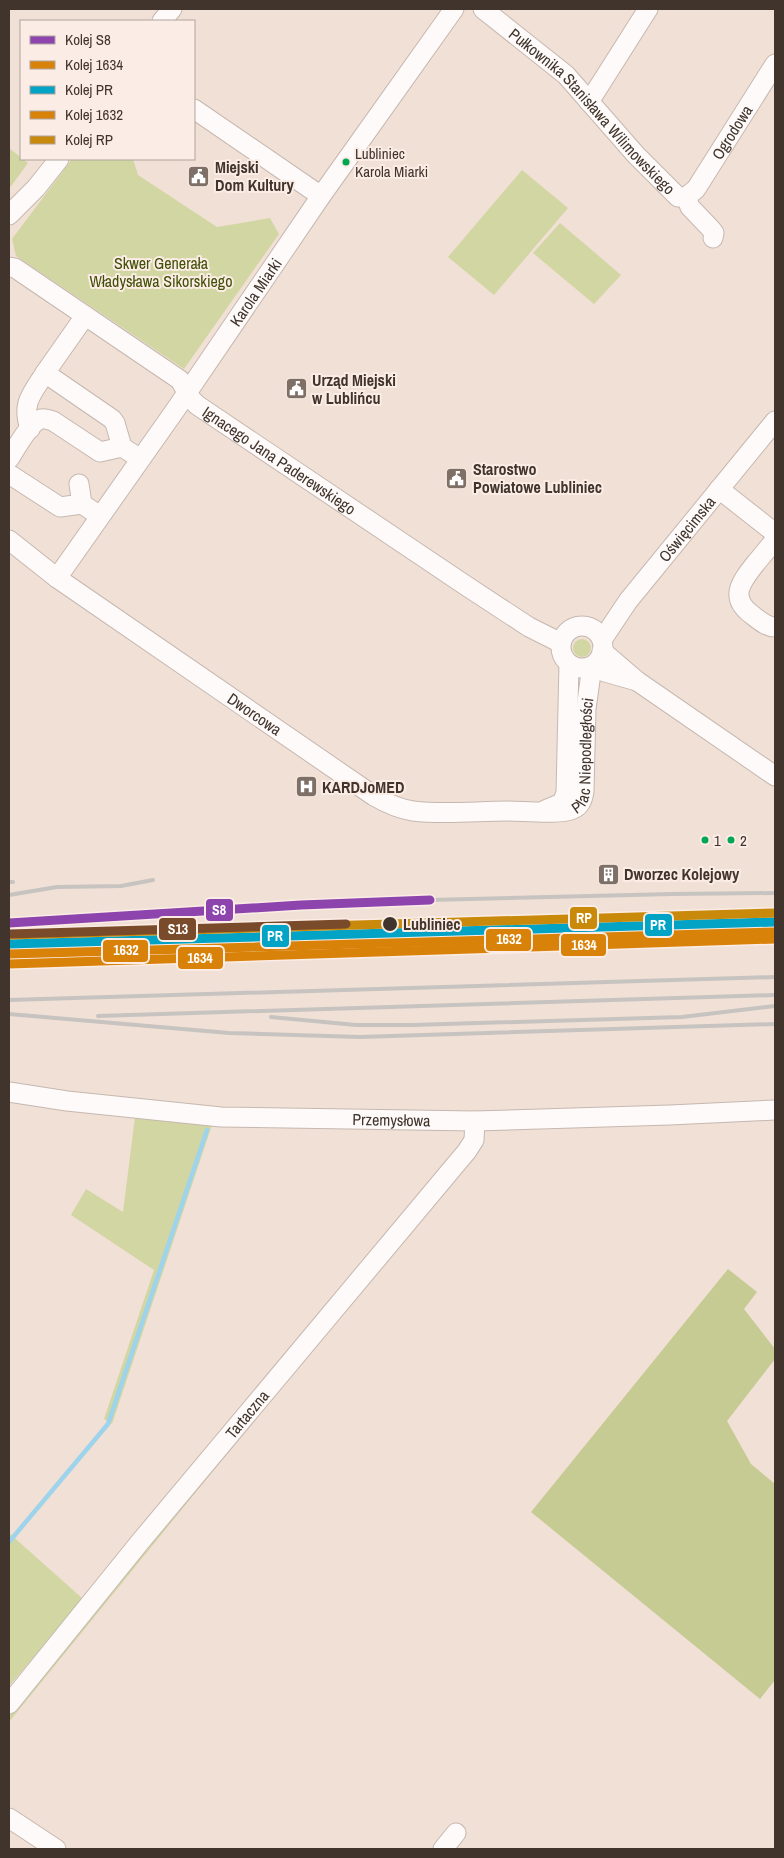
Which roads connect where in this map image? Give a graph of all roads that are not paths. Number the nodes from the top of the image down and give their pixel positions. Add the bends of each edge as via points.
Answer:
1 (172, 9) edge
2 (454, 9) edge
3 (483, 9) edge
4 (648, 9) edge
5 (163, 20) edge
6 (775, 64) edge
7 (589, 102) junction
8 (195, 110) edge
9 (58, 160) edge
10 (36, 188) junction
11 (322, 196) junction
12 (686, 197) junction
13 (9, 215) edge
14 (9, 224) edge
15 (713, 238) dead end
16 (11, 265) edge
17 (84, 316) junction
18 (45, 373) junction
19 (187, 392) junction
20 (775, 421) edge
21 (30, 429) junction
22 (122, 447) junction
23 (9, 459) edge
24 (140, 460) junction
25 (9, 474) edge
26 (79, 484) dead end
27 (719, 489) junction
28 (82, 504) junction
29 (100, 516) junction
30 (775, 533) edge
31 (9, 540) edge
32 (775, 540) edge
33 (56, 578) junction
34 (628, 601) junction
35 (586, 626) junction
36 (775, 627) edge
37 (561, 643) junction
38 (599, 652) junction
39 (569, 664) junction
40 (775, 776) edge
41 (535, 812) junction
42 (9, 1092) edge
43 (775, 1110) edge
44 (475, 1121) junction
45 (9, 1704) edge
46 (9, 1818) edge
47 (456, 1833) dead end
48 (56, 1849) edge
49 (443, 1849) edge

1 - 5 street
2 - 11 street, Karola Miarki
3 - 7 street, Pułkownika Stanisława Wilimowskiego via 556,65
4 - 7 street
6 - 12 street, Ogrodowa via 696,188
7 - 12 street, Pułkownika Stanisława Wilimowskiego via 670,189 678,196
8 - 11 street
9 - 10 street
10 - 13 street
10 - 14 street
11 - 19 street, Karola Miarki
12 - 15 street, Pułkownika Stanisława Wilimowskiego via 690,208 712,229
16 - 17 street, Ignacego Jana Paderewskiego
17 - 18 street
17 - 19 street, Ignacego Jana Paderewskiego via 180,380
18 - 21 street via 26,407
18 - 22 street via 109,415 115,423
19 - 24 street, Karola Miarki
19 - 37 street, Ignacego Jana Paderewskiego via 197,406 534,630
20 - 27 street, Oświęcimska
21 - 22 street via 44,419 53,421 100,452
21 - 23 street
22 - 24 street
24 - 29 street, Karola Miarki
25 - 28 street via 60,507
26 - 28 street
27 - 30 street
27 - 34 street, Oświęcimska
28 - 29 street
29 - 33 street, Karola Miarki
31 - 33 street, Dworcowa
32 - 36 street via 743,580 739,591 740,604 767,626
33 - 41 street, Dworcowa via 382,801 426,812
34 - 35 street
34 - 38 street, Oświęcimska
35 - 37 street via 570,630
35 - 38 street via 595,631
37 - 39 street via 562,654
38 - 39 street via 580,668
38 - 40 street
38 - 41 street, Plac Niepodległości via 586,709 582,802 572,810
39 - 41 street, Plac Niepodległości via 566,793 562,803
42 - 44 street, Przemysłowa via 221,1118
43 - 44 street, Przemysłowa
44 - 45 street, Tartaczna via 474,1140 467,1151
46 - 48 street
47 - 49 street

